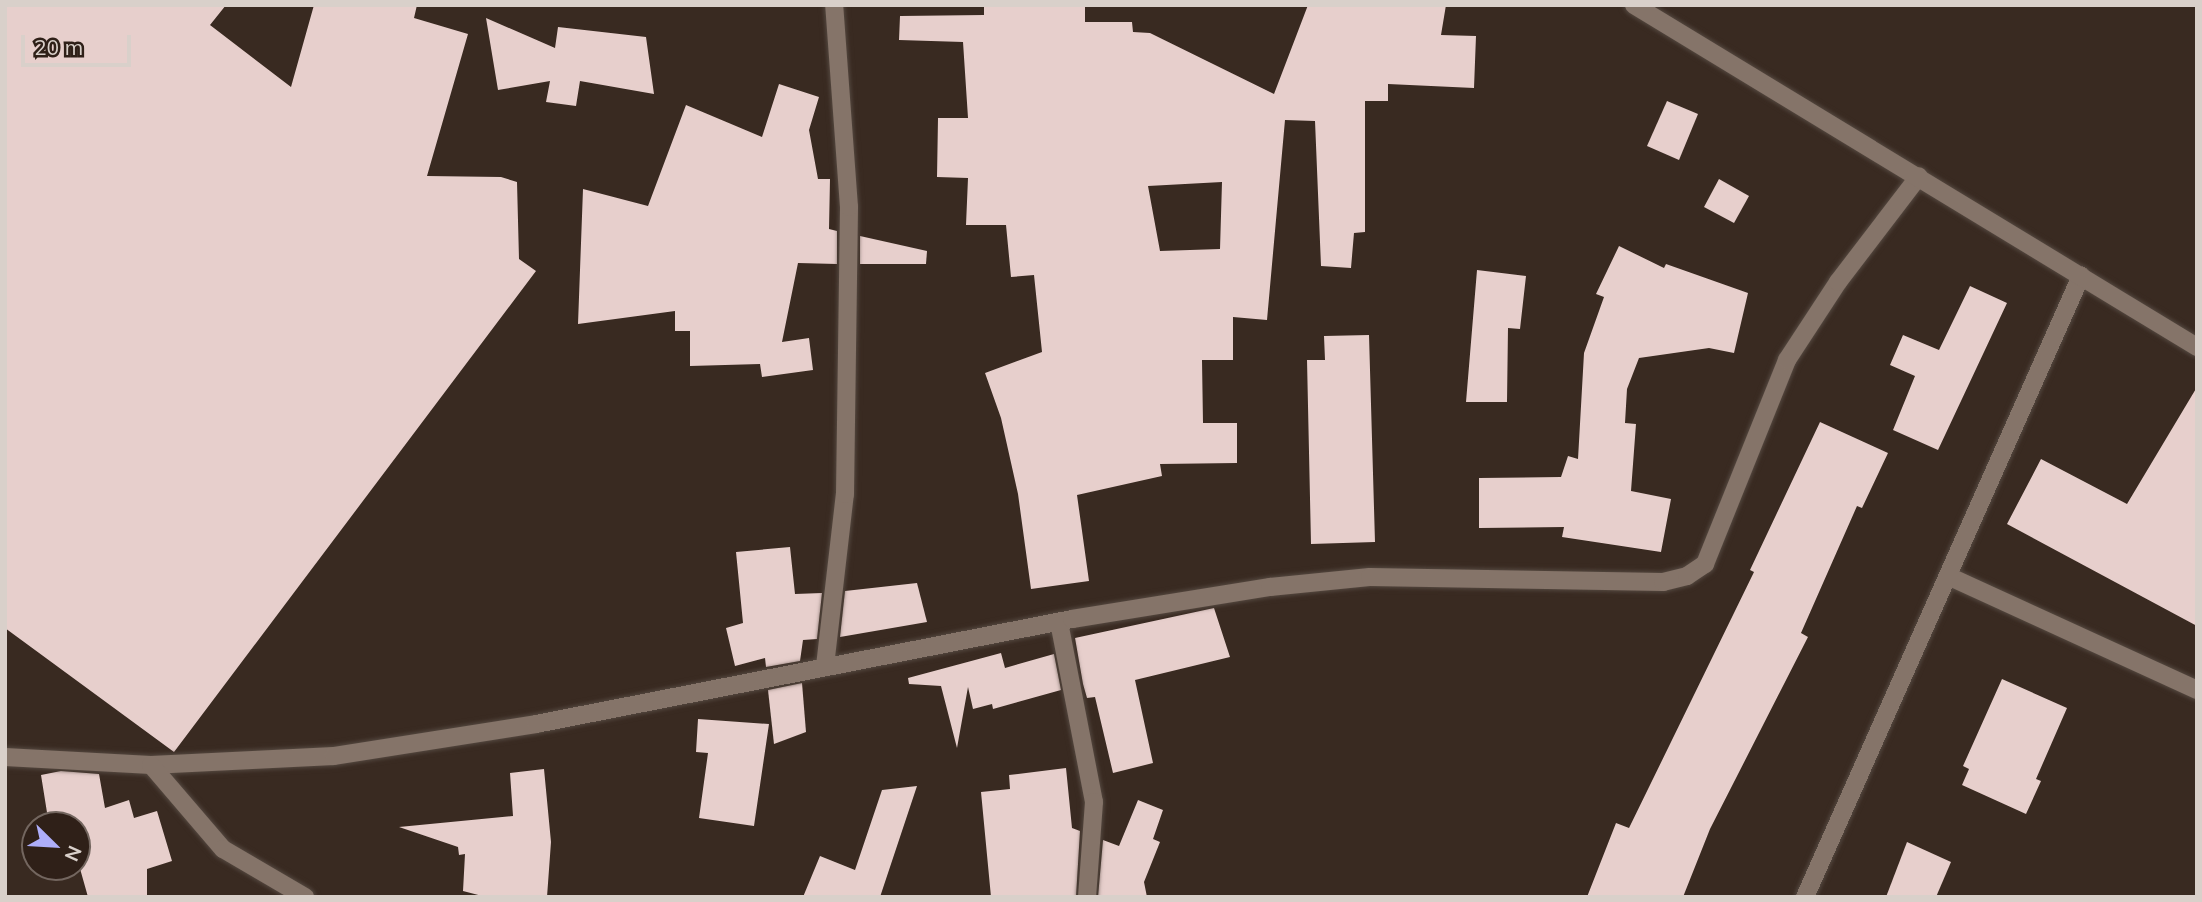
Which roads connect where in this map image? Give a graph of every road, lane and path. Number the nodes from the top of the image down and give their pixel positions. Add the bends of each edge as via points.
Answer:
1 (834, 5) edge
2 (1634, 5) edge
3 (1919, 176) junction
4 (2081, 276) junction
5 (2197, 347) edge
6 (1948, 576) junction
7 (1059, 622) junction
8 (825, 666) junction
9 (2197, 690) edge
10 (5, 757) edge
11 (150, 765) junction
12 (305, 897) edge
13 (1087, 897) edge
14 (1805, 897) edge

1 - 8 street via 849,248 845,494
2 - 3 street
3 - 4 street
3 - 7 street via 1838,282 1787,360 1705,564 1687,576 1663,582 1370,577 1270,587
4 - 5 street
4 - 6 street
6 - 9 street
6 - 14 street
7 - 8 street
7 - 13 street via 1094,802
8 - 11 street via 536,724 334,756
10 - 11 street
11 - 12 street via 223,849 265,878

